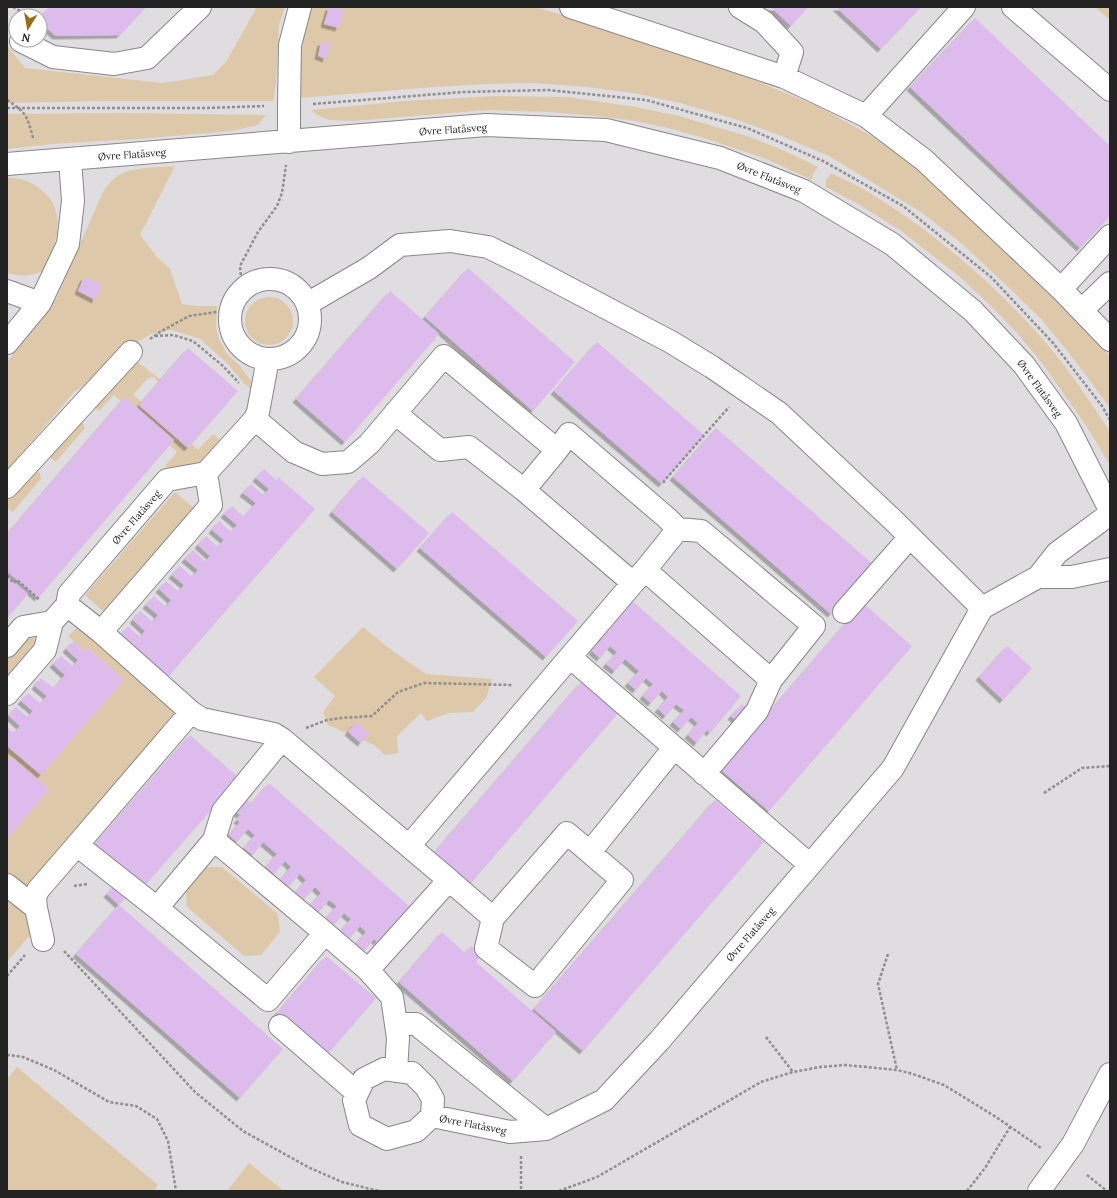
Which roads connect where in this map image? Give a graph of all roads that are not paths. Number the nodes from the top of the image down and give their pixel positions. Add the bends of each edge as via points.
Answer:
1 (200, 7) edge
2 (300, 7) edge
3 (571, 7) edge
4 (740, 7) edge
5 (964, 7) edge
6 (1013, 7) edge
7 (35, 48) edge
8 (784, 77) junction
9 (1110, 90) edge
10 (866, 116) junction
11 (289, 142) junction
12 (70, 159) junction
13 (7, 164) edge
14 (1110, 236) edge
15 (1110, 283) edge
16 (1061, 288) junction
17 (7, 291) edge
18 (40, 303) junction
19 (307, 304) junction
20 (1082, 310) junction
21 (1110, 340) edge
22 (7, 342) edge
23 (130, 352) road end
24 (268, 359) junction
25 (258, 411) junction
26 (395, 413) junction
27 (557, 450) junction
28 (206, 473) junction
29 (7, 487) edge
30 (524, 490) junction
31 (1110, 510) edge
32 (1110, 514) edge
33 (678, 529) junction
34 (910, 537) junction
35 (1110, 569) edge
36 (639, 576) junction
37 (1038, 577) junction
38 (68, 605) junction
39 (982, 608) junction
40 (844, 612) dead end
41 (52, 622) junction
42 (101, 632) junction
43 (7, 646) edge
44 (570, 657) junction
45 (771, 680) junction
46 (7, 694) edge
47 (191, 712) junction
48 (282, 739) junction
49 (674, 748) junction
50 (704, 774) junction
51 (214, 840) junction
52 (77, 845) junction
53 (409, 846) junction
54 (590, 852) junction
55 (810, 865) junction
56 (449, 880) junction
57 (7, 885) edge
58 (37, 899) junction
59 (157, 908) junction
60 (493, 918) junction
61 (325, 933) junction
62 (43, 940) road end
63 (368, 970) junction
64 (396, 1024) junction
65 (280, 1026) dead end
66 (396, 1071) junction
67 (1110, 1074) edge
68 (357, 1093) junction
69 (432, 1116) junction
70 (546, 1129) junction
71 (1039, 1191) edge

1 - 7 street via 147,58 114,64 53,57
2 - 11 street via 290,45
3 - 8 street
4 - 8 street via 764,22 792,52
5 - 10 street
6 - 9 street
8 - 10 street
10 - 16 street via 924,160
11 - 12 street, Øvre Flatåsveg
11 - 31 street, Øvre Flatåsveg via 486,125 606,130 720,158 804,191 892,244 973,310 1024,365 1066,423
12 - 13 street, Øvre Flatåsveg
12 - 18 street via 73,201 68,244
14 - 16 street
15 - 20 street
16 - 20 street
17 - 18 street
18 - 22 street
19 - 24 street via 309,330 303,342 293,352
19 - 24 street via 290,284 278,280 265,279 252,283 242,290 231,310 232,333 246,352
19 - 34 street via 368,268 400,245 450,241 488,247 671,342 746,389 779,414
20 - 21 street
23 - 29 street
24 - 25 street
25 - 26 street via 294,452 322,464 348,462 369,444
25 - 28 street
26 - 27 street via 444,356
26 - 30 street via 440,450 469,447
27 - 30 street
27 - 33 street via 569,434
28 - 38 street, Øvre Flatåsveg via 167,480 69,594
28 - 42 street via 211,505
30 - 36 street
32 - 37 street via 1057,553
33 - 36 street
33 - 45 street via 701,531 814,626
34 - 39 street
34 - 40 street
35 - 37 street via 1072,577
36 - 44 street
36 - 45 street
37 - 39 street
38 - 41 street, Øvre Flatåsveg
38 - 42 street
39 - 55 street, Øvre Flatåsveg via 893,768
41 - 43 street via 23,627
41 - 46 street, Øvre Flatåsveg via 45,650
42 - 47 street
44 - 49 street
44 - 53 street
45 - 50 street via 757,711
47 - 48 street via 202,719 274,734
47 - 52 street
48 - 51 street via 223,811
48 - 53 street
49 - 50 street
49 - 54 street
50 - 55 street
51 - 59 street
51 - 61 street
52 - 58 street
52 - 59 street
53 - 56 street
54 - 60 street via 567,833
54 - 60 street via 622,880 535,986 486,948
55 - 70 street, Øvre Flatåsveg via 604,1100
56 - 60 street
56 - 63 street
57 - 58 street
58 - 62 street
59 - 61 street via 268,1000
61 - 63 street
63 - 64 street via 392,997
64 - 66 street
64 - 70 street via 416,1024
65 - 68 street
66 - 68 street, Øvre Flatåsveg via 384,1069 364,1079
66 - 69 street, Øvre Flatåsveg via 412,1073 426,1086 433,1099
67 - 71 street via 1073,1144
68 - 69 street, Øvre Flatåsveg via 354,1100 360,1125 387,1139 416,1131
69 - 70 street, Øvre Flatåsveg via 510,1132

